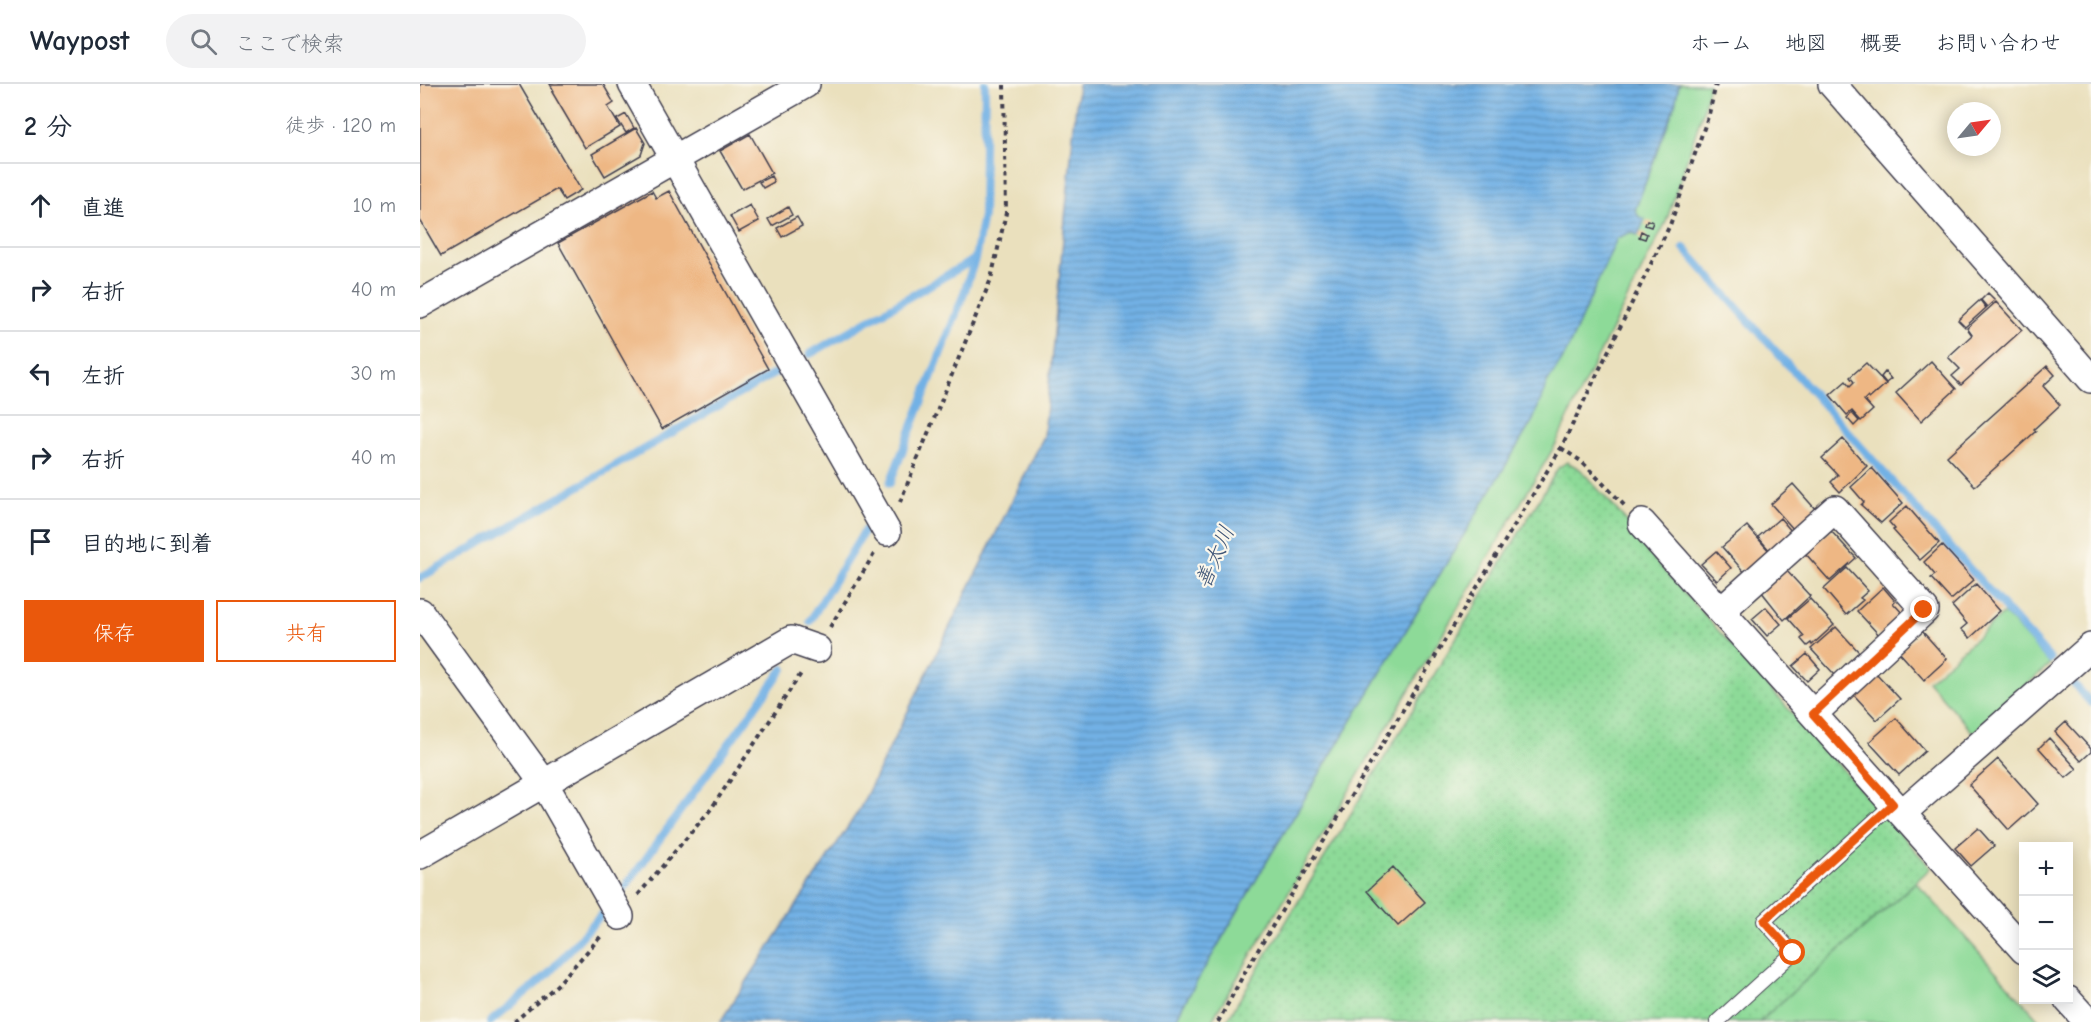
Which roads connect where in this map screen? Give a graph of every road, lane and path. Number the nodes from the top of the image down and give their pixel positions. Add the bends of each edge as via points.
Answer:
1 (632, 84) edge
2 (806, 84) edge
3 (1004, 84) edge
4 (1716, 84) edge
5 (1832, 84) edge
6 (674, 158) junction
7 (420, 304) edge
8 (2091, 379) edge
9 (1562, 448) junction
10 (1642, 523) joint
11 (887, 532) junction
12 (1721, 611) junction
13 (420, 612) edge
14 (2091, 647) edge
15 (817, 649) junction
16 (1813, 714) junction
17 (543, 783) junction
18 (1898, 809) junction
19 (420, 855) edge
20 (620, 916) junction
21 (2019, 944) edge
22 (2072, 1004) edge
23 (514, 1022) edge
24 (1218, 1022) edge
25 (1717, 1022) edge
26 (2088, 1022) edge

1 - 6 street
2 - 6 street
3 - 11 path via 1006,213 991,279
4 - 9 path via 1670,225
5 - 8 street
6 - 7 street
6 - 11 street
9 - 10 path via 1581,461
9 - 24 path
10 - 12 street
11 - 15 path
12 - 16 street
12 - 16 street via 1834,509 1910,593 1924,610
13 - 17 street
14 - 18 street
15 - 17 street via 791,640
15 - 20 path via 711,809
16 - 18 street
17 - 19 street
17 - 20 street
18 - 21 street
18 - 25 lane via 1764,921 1793,953
20 - 23 path via 557,985
22 - 26 street

